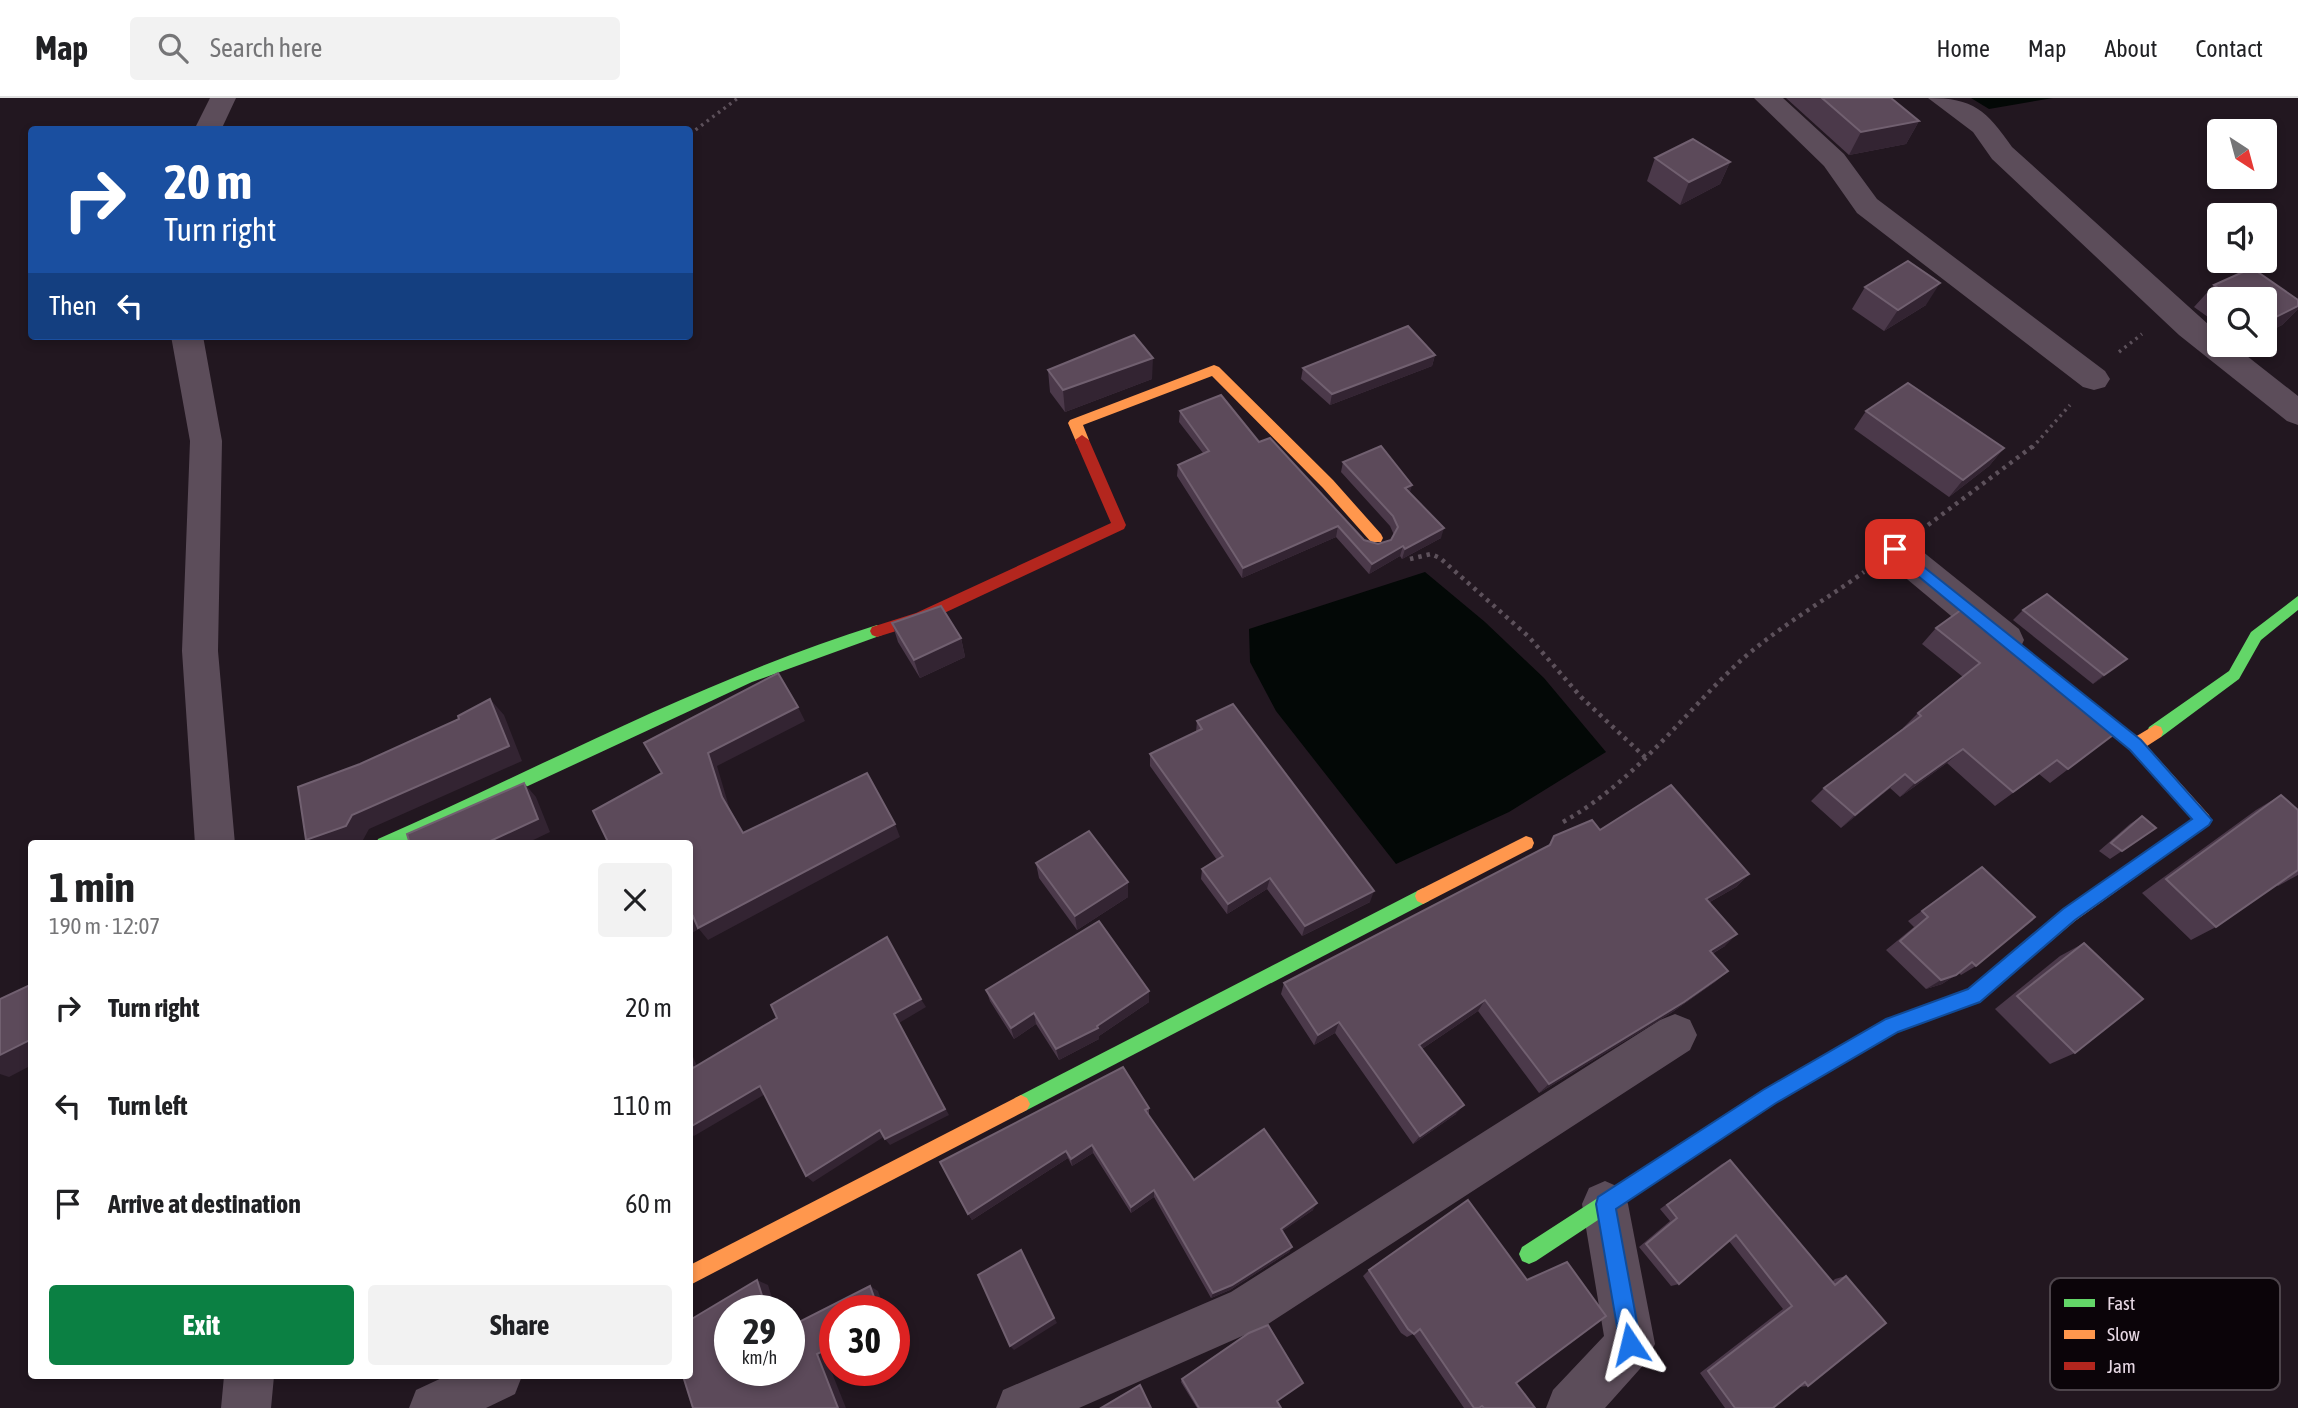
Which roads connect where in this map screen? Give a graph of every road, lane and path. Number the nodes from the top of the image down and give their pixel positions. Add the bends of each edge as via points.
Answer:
1 (223, 98) edge
2 (738, 98) edge
3 (1767, 98) edge
4 (1941, 98) edge
5 (209, 126) edge
6 (693, 132) edge
7 (2190, 327) junction
8 (188, 340) edge
9 (2094, 379) junction
10 (2298, 413) edge
11 (1376, 538) joint
12 (1895, 549) junction
13 (2298, 602) edge
14 (2031, 660) edge
15 (1647, 759) junction
16 (215, 840) edge
17 (393, 840) edge
18 (1526, 843) joint
19 (1675, 1035) dead end
20 (1605, 1204) junction
21 (1530, 1254) dead end
22 (693, 1273) edge
23 (249, 1379) edge
24 (491, 1379) edge
25 (246, 1408) edge
26 (434, 1408) edge
27 (1021, 1408) edge
28 (1571, 1408) edge

1 - 5 street
2 - 6 path
3 - 9 street via 1834,160 1867,206
4 - 7 street via 1983,126 2002,153
7 - 9 path via 2153,327 2119,352
7 - 10 street
8 - 16 street via 206,441 200,651
9 - 12 path via 2025,455
11 - 15 path via 1398,562 1432,554 1440,558 1528,637 1581,697
11 - 17 street via 1214,370 1075,423 1119,525 920,618 808,651 673,708
12 - 14 street
12 - 15 path via 1739,662
13 - 20 street via 2256,636 2234,675 2125,736 2203,820 2069,915 1973,996 1892,1025 1769,1097
15 - 18 path via 1598,802
18 - 22 street
19 - 27 street via 1248,1309
20 - 21 street
20 - 28 street via 1630,1344
23 - 25 street
24 - 26 street

